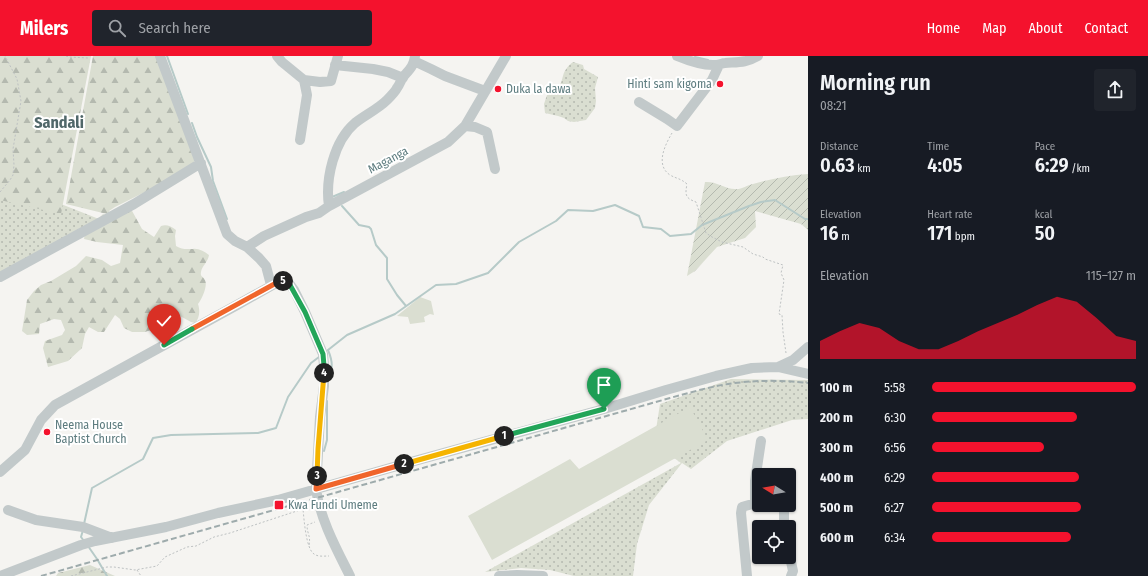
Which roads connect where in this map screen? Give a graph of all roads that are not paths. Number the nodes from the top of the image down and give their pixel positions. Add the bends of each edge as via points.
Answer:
1 (160, 56) edge
2 (277, 56) edge
3 (506, 56) edge
4 (677, 56) edge
5 (758, 56) edge
6 (414, 59) edge
7 (336, 60) edge
8 (722, 62) edge
9 (402, 78) junction
10 (304, 80) junction
11 (485, 91) junction
12 (639, 102) dead end
13 (465, 126) junction
14 (300, 140) dead end
15 (201, 163) junction
16 (495, 169) dead end
17 (329, 206) junction
18 (247, 247) junction
19 (0, 277) edge
20 (271, 285) junction
21 (808, 347) edge
22 (778, 367) junction
23 (808, 374) edge
24 (761, 441) dead end
25 (757, 468) edge
26 (0, 472) edge
27 (316, 489) junction
28 (752, 504) edge
29 (8, 510) dead end
30 (112, 538) junction
31 (791, 564) edge
32 (0, 576) edge
33 (350, 576) edge
34 (498, 576) edge
35 (543, 576) edge
36 (747, 576) edge
37 (791, 576) edge

1 - 15 street
2 - 10 street
3 - 11 street, Maganga
4 - 8 street via 691,62 711,65
5 - 8 street via 743,62
6 - 9 street via 413,66
6 - 11 street via 445,76
7 - 9 street via 388,72
7 - 10 street via 331,81
8 - 12 street via 712,80 677,126
9 - 17 street via 397,89 386,101 346,132 340,142 328,182
10 - 14 street via 307,95
11 - 13 street, Maganga
13 - 16 street via 475,126 487,132
13 - 17 street, Maganga via 448,142
15 - 18 street via 226,234
15 - 19 street via 134,204
17 - 18 street, Maganga via 319,213 264,236
18 - 20 street via 266,266
20 - 26 street via 55,404 41,420 24,450
20 - 27 street via 282,281 288,282 305,312 323,354 324,386 319,424
21 - 22 street via 793,360
22 - 23 street
22 - 27 street via 752,368 716,376
24 - 25 street
27 - 30 street
27 - 33 street via 338,554
28 - 36 street via 742,507
29 - 30 street via 36,520 84,527
30 - 32 street via 81,545
31 - 37 street
34 - 35 street

